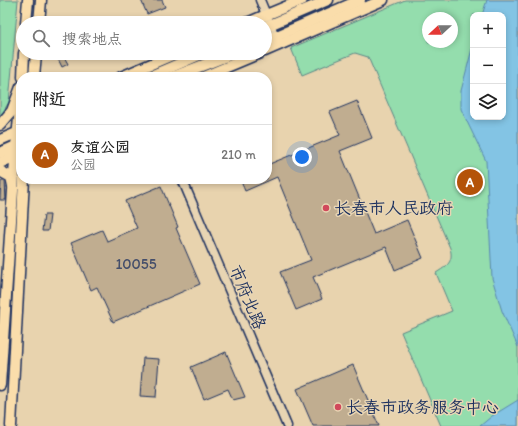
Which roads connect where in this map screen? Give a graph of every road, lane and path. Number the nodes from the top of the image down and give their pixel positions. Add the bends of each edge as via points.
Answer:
1 (28, 0) edge
2 (41, 0) edge
3 (260, 0) edge
4 (302, 0) edge
5 (328, 0) edge
6 (360, 0) edge
7 (383, 0) edge
8 (266, 15) joint
9 (27, 16) edge
10 (40, 16) edge
11 (272, 24) edge
12 (272, 33) edge
13 (272, 41) edge
14 (277, 41) junction
15 (272, 45) edge
16 (24, 60) edge
17 (35, 60) edge
18 (161, 60) edge
19 (188, 60) edge
20 (216, 60) edge
21 (243, 60) edge
22 (23, 72) edge
23 (34, 72) edge
24 (133, 72) edge
25 (160, 72) edge
26 (186, 72) edge
27 (215, 72) edge
28 (16, 100) edge
29 (0, 125) edge
30 (16, 134) edge
31 (0, 140) edge
32 (16, 150) edge
33 (16, 151) edge
34 (0, 152) edge
35 (0, 163) edge
36 (0, 171) edge
37 (18, 184) edge
38 (22, 184) edge
39 (24, 184) edge
40 (184, 184) edge
41 (18, 191) junction
42 (3, 297) edge
43 (0, 385) edge
44 (11, 426) edge
45 (287, 426) edge

1 - 9 main road
2 - 10 main road
3 - 8 street
4 - 8 main road
5 - 11 main road
6 - 14 main road
7 - 14 main road
12 - 14 street
13 - 14 main road
14 - 15 main road
16 - 22 main road
17 - 23 main road
18 - 24 main road
19 - 25 main road
20 - 26 main road
21 - 27 main road
28 - 29 main road via 12,111
30 - 31 main road
32 - 34 main road
33 - 35 main road
36 - 41 main road via 11,177
37 - 41 main road
38 - 41 main road
39 - 41 main road
40 - 45 street, 市府北路
41 - 42 main road
41 - 44 main road
42 - 43 main road

